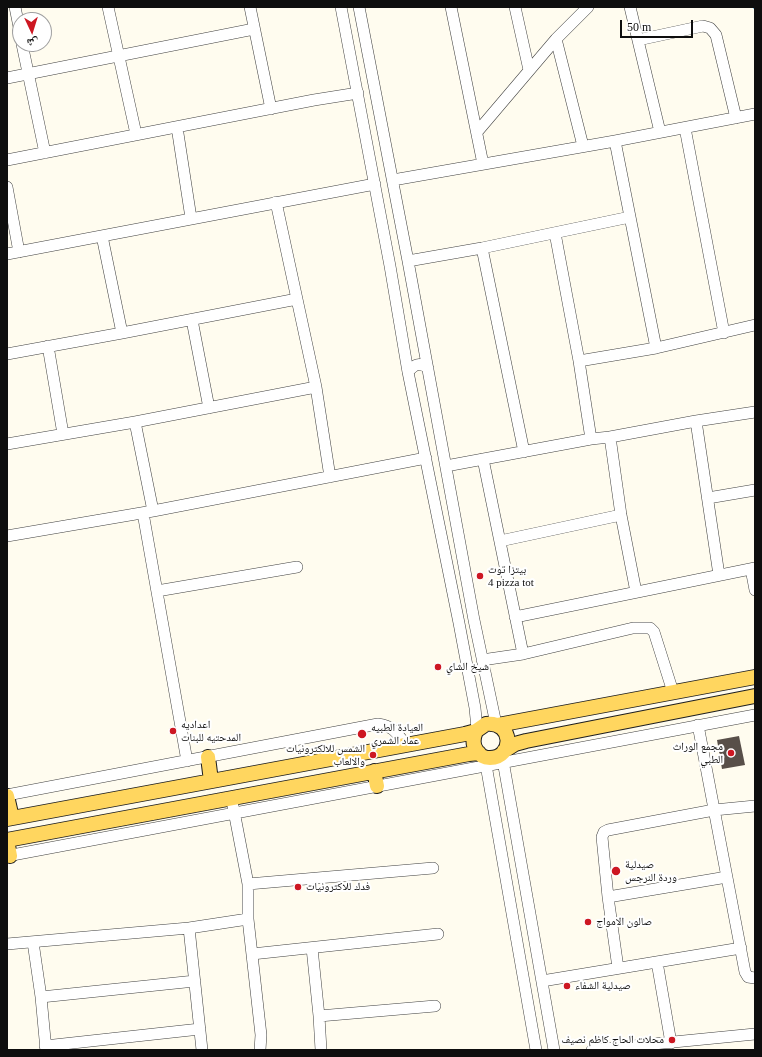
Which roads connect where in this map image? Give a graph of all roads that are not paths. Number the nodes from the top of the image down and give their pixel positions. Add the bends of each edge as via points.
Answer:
1 (108, 7) edge
2 (250, 7) edge
3 (359, 7) edge
4 (451, 7) edge
5 (515, 7) edge
6 (588, 7) edge
7 (630, 7) edge
8 (341, 9) edge
9 (254, 30) junction
10 (556, 39) junction
11 (638, 40) junction
12 (24, 52) edge
13 (119, 55) junction
14 (529, 70) junction
15 (29, 74) junction
16 (7, 78) edge
17 (358, 93) junction
18 (271, 109) junction
19 (755, 114) edge
20 (736, 118) junction
21 (177, 127) junction
22 (685, 128) junction
23 (477, 132) junction
24 (660, 132) junction
25 (136, 134) junction
26 (614, 141) junction
27 (583, 146) junction
28 (45, 153) junction
29 (7, 160) edge
30 (483, 164) junction
31 (393, 180) junction
32 (375, 184) junction
33 (7, 187) edge
34 (276, 202) junction
35 (630, 217) junction
36 (191, 218) junction
37 (555, 233) junction
38 (102, 236) junction
39 (482, 248) junction
40 (19, 252) junction
41 (7, 254) edge
42 (408, 261) junction
43 (297, 299) junction
44 (192, 320) junction
45 (755, 325) edge
46 (421, 332) junction
47 (724, 333) junction
48 (122, 334) junction
49 (402, 336) junction
50 (48, 346) junction
51 (656, 348) junction
52 (7, 354) edge
53 (579, 361) junction
54 (428, 368) junction
55 (408, 372) junction
56 (316, 387) junction
57 (209, 408) junction
58 (755, 412) edge
59 (696, 421) junction
60 (135, 422) junction
61 (63, 434) junction
62 (610, 437) junction
63 (591, 439) junction
64 (7, 444) edge
65 (524, 452) junction
66 (426, 458) junction
67 (483, 459) junction
68 (446, 466) junction
69 (330, 477) junction
70 (755, 490) edge
71 (708, 498) junction
72 (148, 512) junction
73 (621, 515) junction
74 (7, 536) edge
75 (500, 540) junction
76 (297, 567) dead end
77 (753, 568) edge
78 (719, 575) junction
79 (755, 590) edge
80 (157, 591) junction
81 (636, 592) junction
82 (515, 617) junction
83 (474, 620) junction
84 (459, 623) junction
85 (523, 654) junction
86 (482, 660) junction
87 (755, 677) edge
88 (673, 692) junction
89 (755, 696) edge
90 (755, 714) edge
91 (497, 725) junction
92 (698, 725) junction
93 (477, 730) junction
94 (406, 744) junction
95 (503, 756) junction
96 (208, 757) junction
97 (482, 758) junction
98 (187, 761) junction
99 (374, 772) junction
100 (211, 781) junction
101 (377, 786) junction
102 (7, 795) edge
103 (231, 798) junction
104 (97, 802) junction
105 (755, 806) edge
106 (72, 807) junction
107 (714, 810) junction
108 (235, 813) junction
109 (9, 818) edge
110 (95, 823) junction
111 (71, 828) junction
112 (7, 840) edge
113 (9, 856) edge
114 (434, 868) dead end
115 (727, 877) junction
116 (248, 884) junction
117 (608, 897) junction
118 (248, 919) junction
119 (189, 928) junction
120 (438, 934) dead end
121 (33, 942) junction
122 (7, 944) edge
123 (312, 948) junction
124 (741, 948) junction
125 (252, 954) junction
126 (657, 962) junction
127 (618, 968) junction
128 (755, 978) edge
129 (195, 981) junction
130 (542, 981) junction
131 (42, 997) junction
132 (435, 1006) dead end
133 (319, 1016) junction
134 (200, 1028) junction
135 (755, 1034) edge
136 (755, 1039) edge
137 (671, 1043) junction
138 (45, 1048) edge
139 (202, 1050) edge
140 (260, 1050) edge
141 (321, 1050) edge
142 (536, 1050) edge
143 (554, 1050) edge
144 (592, 1050) edge

1 - 13 street
2 - 9 street
3 - 8 street
3 - 31 street
4 - 23 street
5 - 14 street
6 - 10 street
7 - 11 street
8 - 17 street
9 - 13 street
9 - 18 street
10 - 14 street
10 - 27 street
11 - 20 street via 703,26 710,28 716,35
11 - 24 street
12 - 15 street
13 - 15 street
13 - 25 street
14 - 23 street
15 - 16 street
15 - 28 street
17 - 18 street
17 - 32 street
18 - 21 street
19 - 20 street
20 - 22 street
21 - 25 street
21 - 36 street
22 - 24 street
22 - 47 street
23 - 30 street
24 - 26 street
25 - 28 street
26 - 27 street
26 - 35 street
27 - 30 street
28 - 29 street
30 - 31 street
31 - 42 street
32 - 34 street
32 - 49 street
33 - 40 street
34 - 36 street
34 - 43 street
35 - 37 street
35 - 51 street
36 - 38 street
37 - 39 street
37 - 53 street
38 - 40 street
38 - 48 street
39 - 42 street
39 - 65 street
40 - 41 street
42 - 46 street
43 - 44 street
43 - 56 street
44 - 48 street
44 - 57 street
45 - 47 street
46 - 49 street via 414,341
46 - 54 street
47 - 51 street
48 - 50 street
49 - 55 street
50 - 52 street
50 - 61 street
51 - 53 street
53 - 63 street
54 - 55 street via 418,364
54 - 68 street
55 - 66 street
56 - 57 street
56 - 69 street
57 - 60 street
58 - 59 street
59 - 62 street
59 - 71 street
60 - 61 street
60 - 72 street
61 - 64 street
62 - 63 street
62 - 73 street
63 - 65 street
65 - 67 street
66 - 69 street
66 - 84 street
67 - 68 street
67 - 75 street
68 - 83 street
69 - 72 street
70 - 71 street
71 - 78 street
72 - 74 street
72 - 80 street
73 - 75 street
73 - 81 street
75 - 82 street
76 - 80 street
77 - 78 street
77 - 79 street
78 - 81 street
80 - 98 street
81 - 82 street
82 - 85 street
83 - 84 street
83 - 86 street
84 - 93 street
85 - 86 street
85 - 88 street via 633,628 650,628 654,632
86 - 91 street
87 - 88 main road
88 - 91 main road
89 - 95 main road via 526,741 515,744
90 - 92 street
91 - 93 main road via 486,724
91 - 95 main road via 508,736
92 - 95 street
92 - 107 street
93 - 94 main road
93 - 97 main road via 473,740
94 - 96 street via 393,729 378,724
94 - 100 main road
95 - 97 main road
95 - 130 street
96 - 98 street
96 - 100 main road
97 - 99 main road via 469,754
97 - 101 street
97 - 142 street
98 - 102 street
99 - 101 main road
99 - 103 main road
100 - 104 main road
101 - 108 street
102 - 109 main road
103 - 108 street
103 - 110 main road
104 - 106 main road
104 - 110 main road via 89,807 88,812 88,816
105 - 107 street
106 - 109 main road
106 - 111 main road via 78,820
107 - 115 street
107 - 117 street via 604,832 602,837
108 - 113 street
108 - 116 street
110 - 111 main road
111 - 112 main road
112 - 113 main road
114 - 116 street
115 - 117 street
115 - 124 street
116 - 118 street
117 - 127 street
118 - 119 street
118 - 125 street
119 - 121 street
119 - 129 street
120 - 123 street
121 - 122 street
121 - 131 street
123 - 125 street
123 - 133 street
124 - 126 street
124 - 128 street via 745,972 748,977
125 - 140 street via 262,1035
126 - 127 street
126 - 137 street
127 - 130 street
129 - 131 street
129 - 134 street
130 - 143 street
131 - 138 street
132 - 133 street
133 - 141 street
134 - 138 street
134 - 139 street
135 - 136 street
135 - 137 street
137 - 144 street

